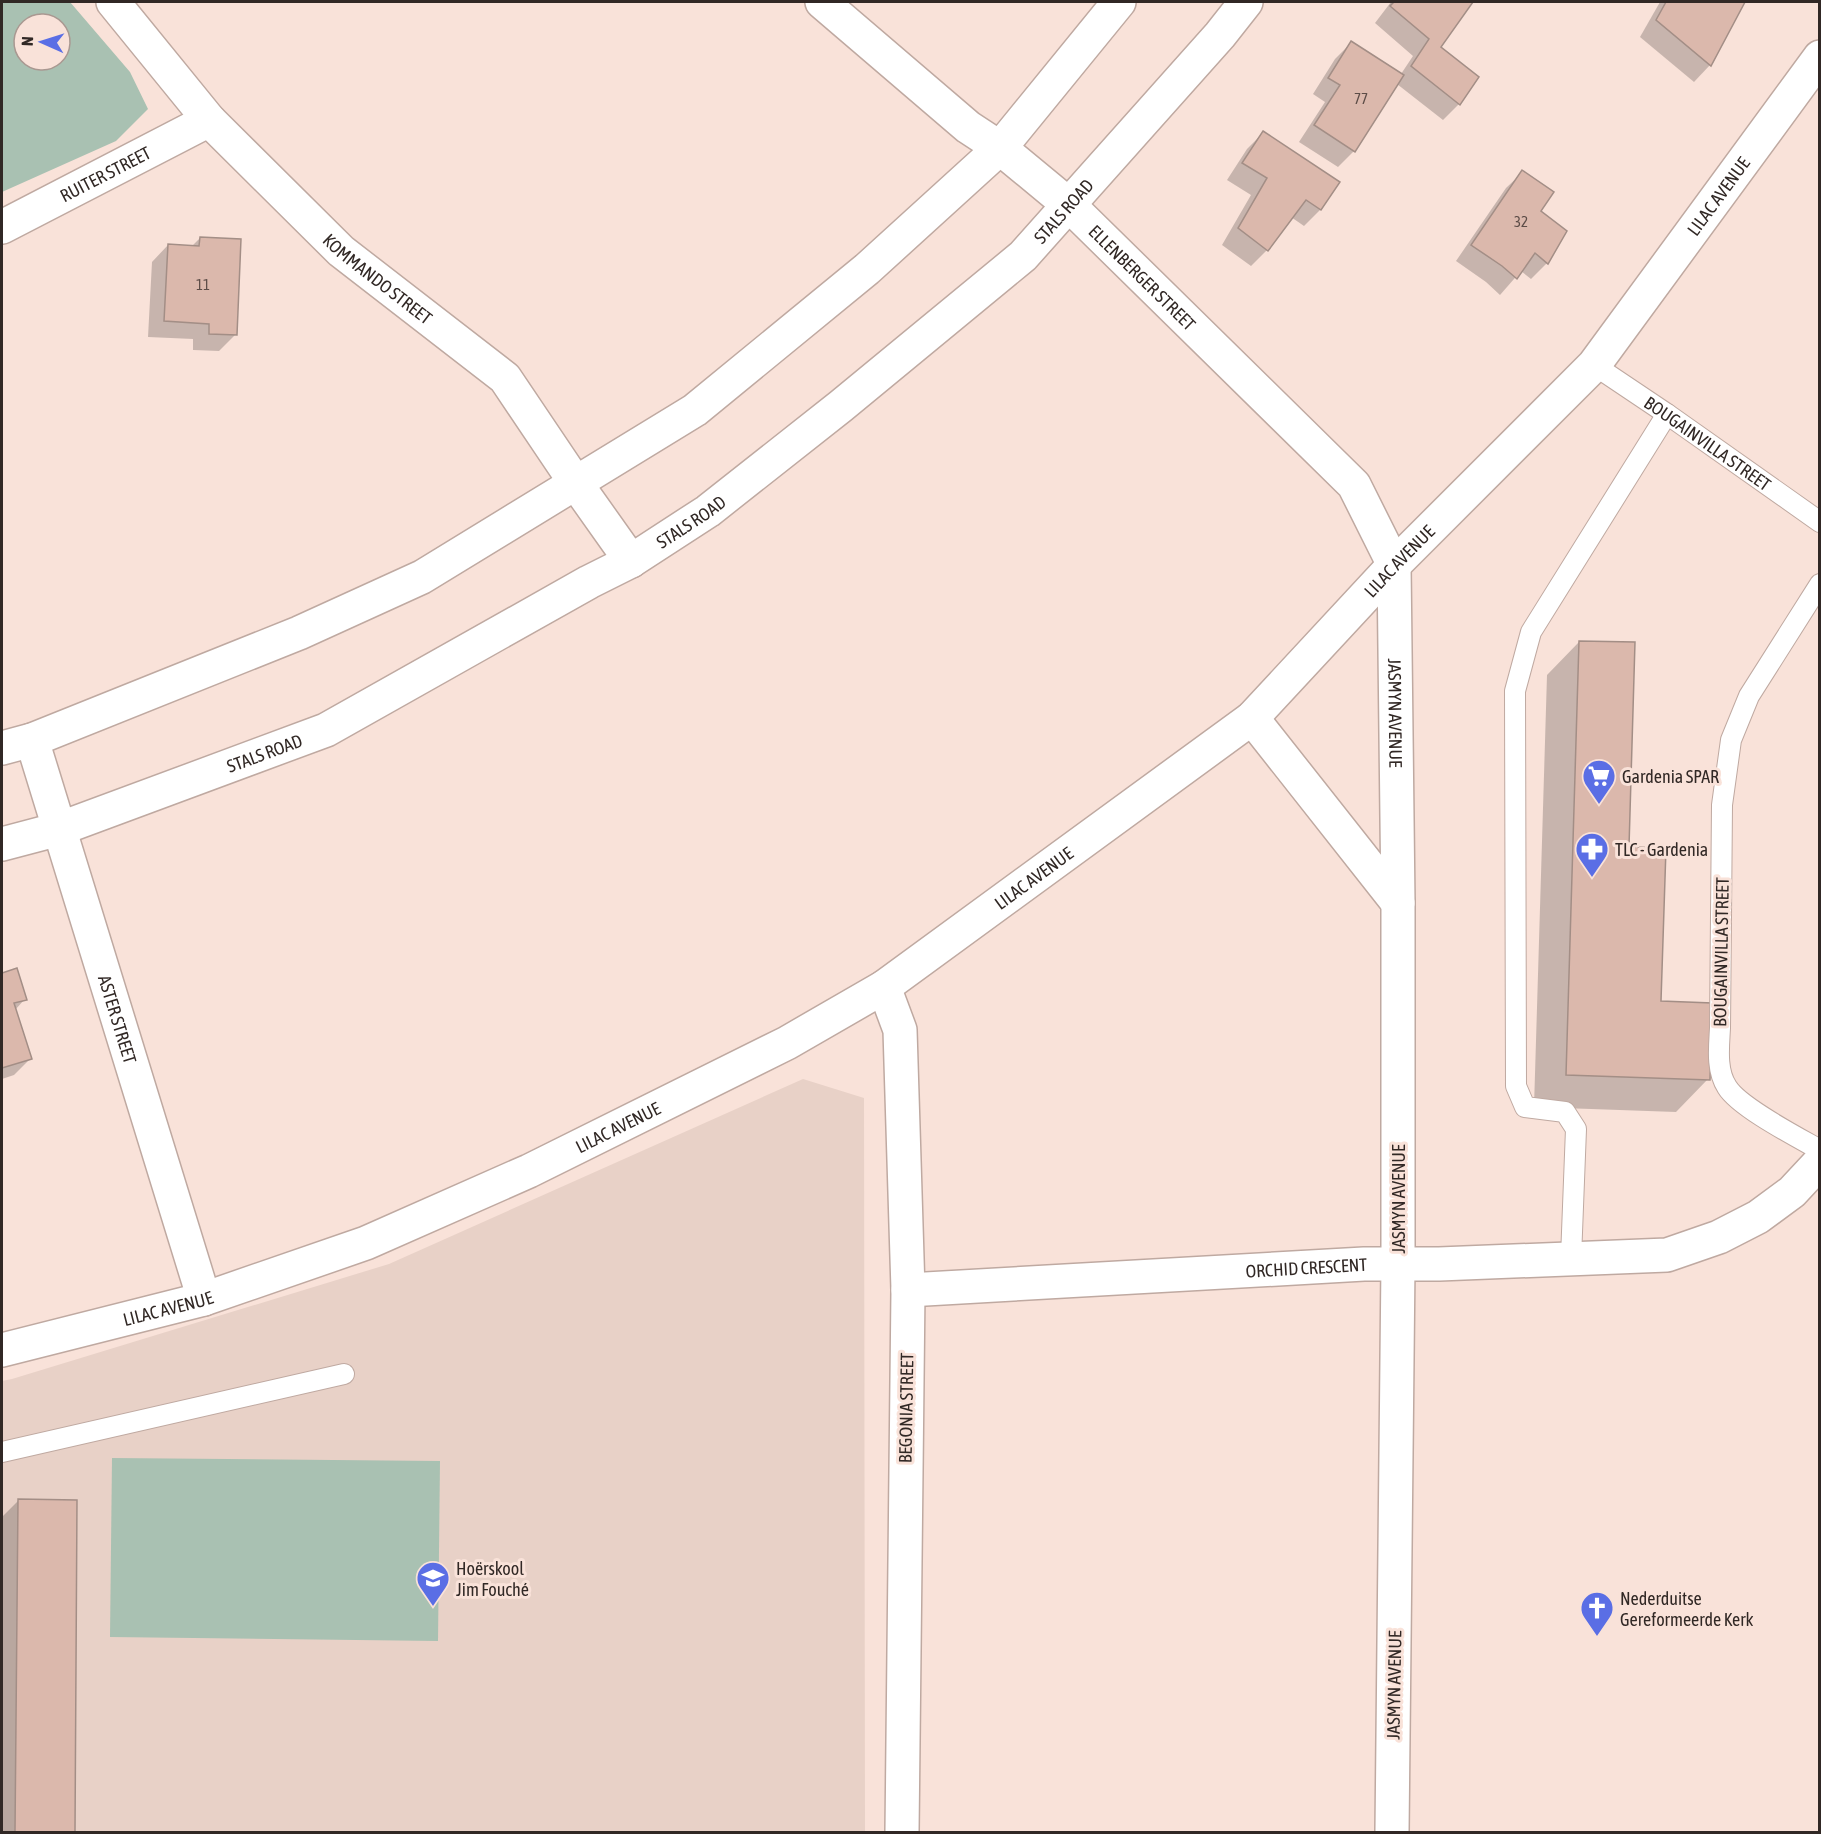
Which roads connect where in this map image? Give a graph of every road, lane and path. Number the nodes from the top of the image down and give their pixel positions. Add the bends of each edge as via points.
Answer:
1 (112, 2) edge
2 (822, 2) edge
3 (1119, 2) edge
4 (1246, 2) edge
5 (1820, 57) edge
6 (209, 120) junction
7 (1000, 148) junction
8 (1069, 205) junction
9 (2, 227) edge
10 (1594, 365) junction
11 (1667, 414) junction
12 (575, 482) junction
13 (1820, 522) edge
14 (631, 561) junction
15 (1395, 565) junction
16 (1820, 584) edge
17 (1252, 718) junction
18 (16, 744) edge
19 (58, 829) junction
20 (2, 844) edge
21 (1398, 903) junction
22 (884, 987) junction
23 (1820, 1150) edge
24 (1820, 1162) edge
25 (1572, 1258) junction
26 (1398, 1264) junction
27 (908, 1290) junction
28 (204, 1299) junction
29 (2, 1350) edge
30 (344, 1374) dead end
31 (2, 1452) edge
32 (902, 1833) edge
33 (1392, 1833) edge

1 - 6 street, KOMMANDO STREET
2 - 7 street, ELLENBERGER STREET via 968,127
3 - 7 street
4 - 8 street, STALS ROAD
5 - 10 street, LILAC AVENUE
6 - 9 street, RUITER STREET
6 - 12 street, KOMMANDO STREET via 341,251 505,378
7 - 8 street, ELLENBERGER STREET
7 - 12 street via 867,269 695,410
8 - 14 street, STALS ROAD via 1023,256 842,406 708,511
8 - 15 street, ELLENBERGER STREET via 1354,485
10 - 11 lane, BOUGAINVILLA STREET
10 - 15 street, LILAC AVENUE
11 - 13 lane, BOUGAINVILLA STREET
11 - 25 lane via 1530,632 1515,691 1516,1086 1526,1107 1565,1112 1576,1129
12 - 14 street, KOMMANDO STREET
12 - 18 street via 422,577 298,633
14 - 19 street, STALS ROAD via 326,730
15 - 17 street, LILAC AVENUE
15 - 21 street, JASMYN AVENUE
16 - 23 lane, BOUGAINVILLA STREET via 1749,696 1731,740 1722,805 1718,1058 1726,1087 1739,1100
17 - 21 street
17 - 22 street, LILAC AVENUE
18 - 19 street, ASTER STREET
19 - 20 street, STALS ROAD
19 - 28 street, ASTER STREET
21 - 26 street, JASMYN AVENUE
22 - 27 street, BEGONIA STREET via 900,1030
22 - 28 street, LILAC AVENUE via 788,1043 529,1171 366,1243
24 - 25 street, ORCHID CRESCENT via 1792,1192 1758,1217 1719,1237 1667,1255
25 - 26 street, ORCHID CRESCENT
26 - 27 street, ORCHID CRESCENT
26 - 33 street, JASMYN AVENUE
27 - 32 street, BEGONIA STREET
28 - 29 street, LILAC AVENUE
30 - 31 lane

